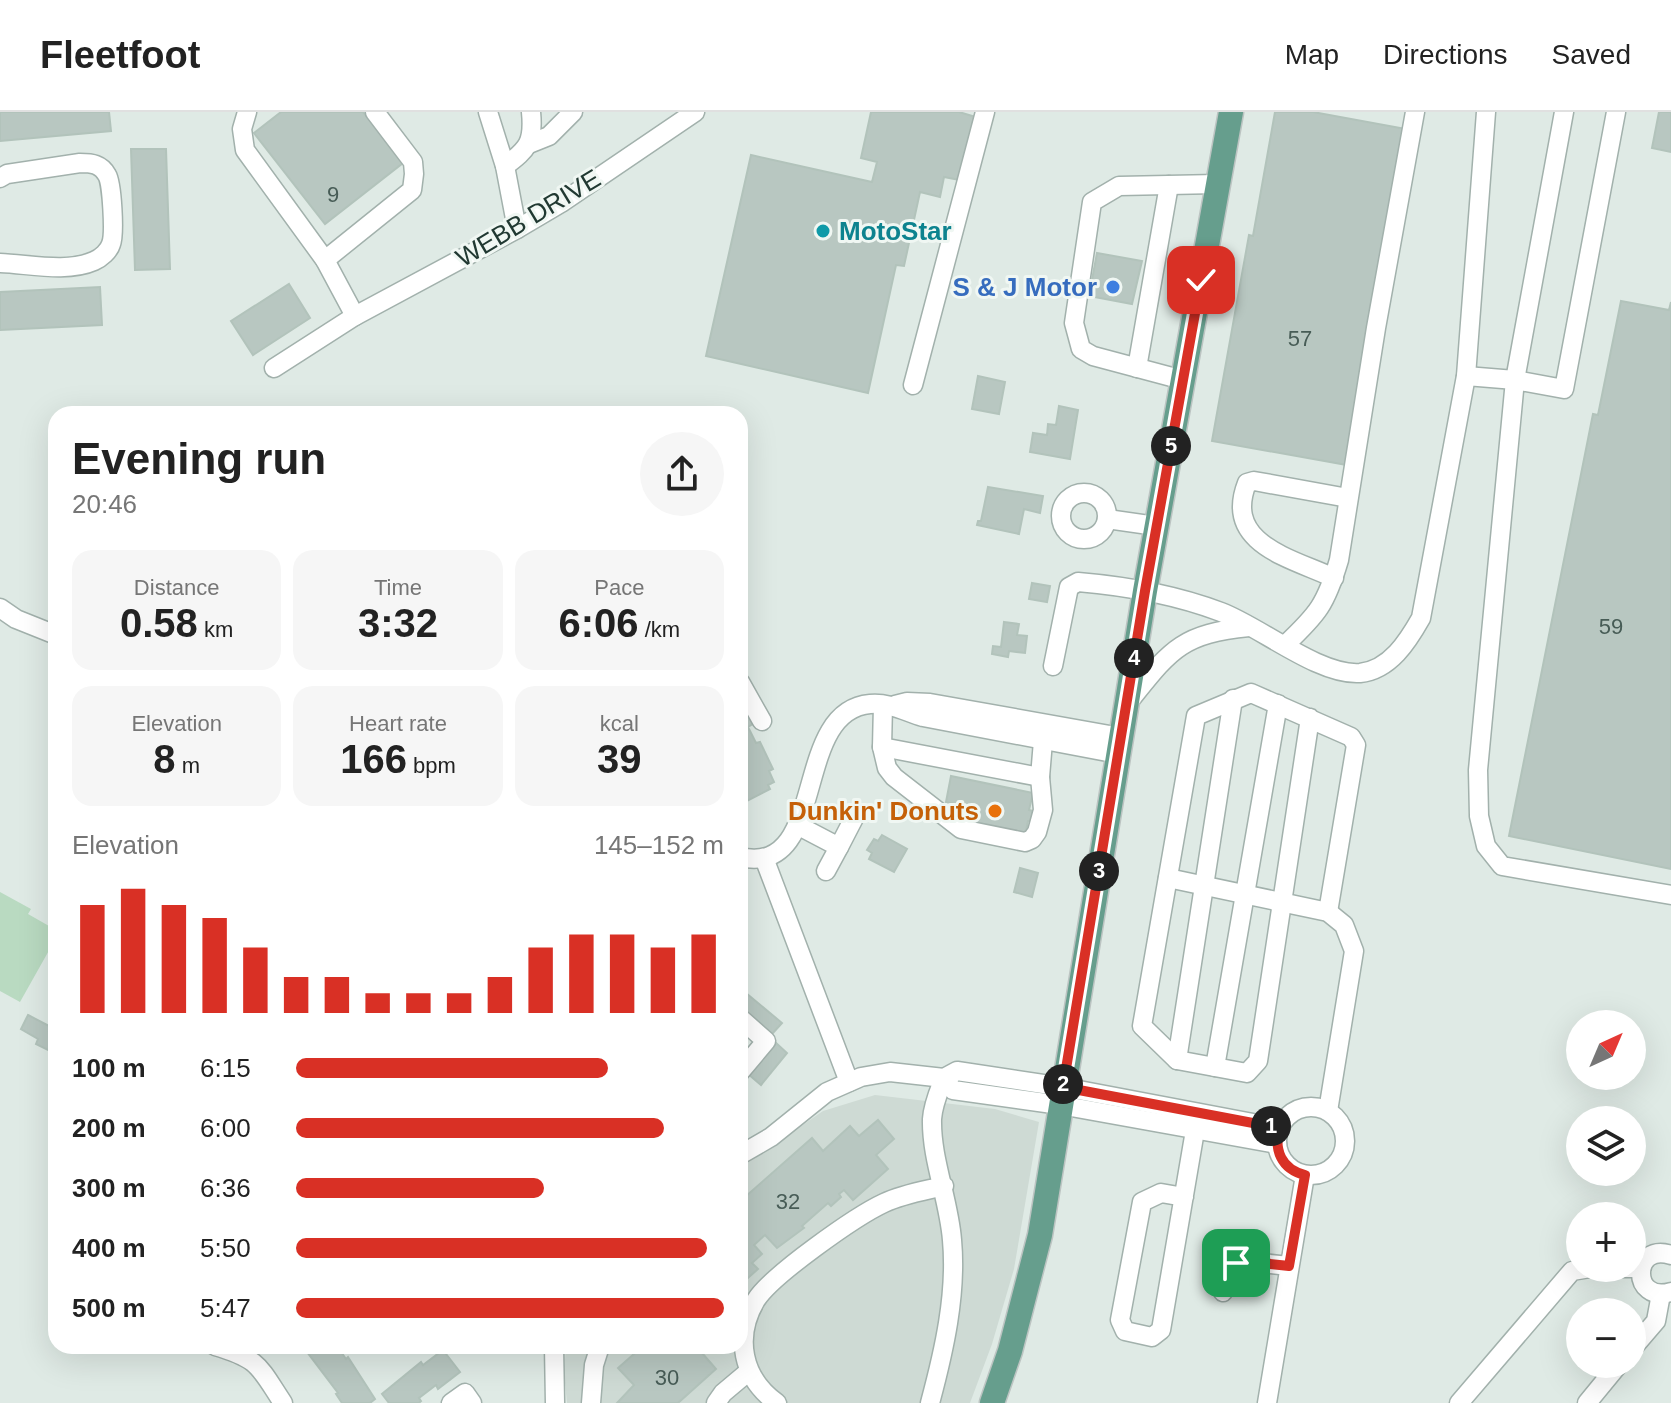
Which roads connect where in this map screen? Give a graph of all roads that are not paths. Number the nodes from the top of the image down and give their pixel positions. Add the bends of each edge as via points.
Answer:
1 (247, 112) edge
2 (375, 112) edge
3 (488, 112) edge
4 (531, 112) edge
5 (573, 112) edge
6 (695, 112) edge
7 (985, 112) edge
8 (1231, 112) edge
9 (1415, 112) edge
10 (1486, 112) edge
11 (1564, 112) edge
12 (1616, 112) edge
13 (529, 144) junction
14 (505, 166) junction
15 (0, 178) edge
16 (1217, 184) junction
17 (1169, 185) junction
18 (517, 229) junction
19 (325, 260) junction
20 (0, 263) edge
21 (355, 316) junction
22 (274, 368) dead end
23 (1137, 368) junction
24 (1466, 376) junction
25 (1183, 380) junction
26 (1515, 380) junction
27 (913, 385) dead end
28 (1348, 498) junction
29 (1107, 519) dead end
30 (1156, 526) junction
31 (1334, 578) junction
32 (1145, 591) junction
33 (0, 608) edge
34 (1249, 627) junction
35 (48, 632) edge
36 (1285, 645) junction
37 (1053, 666) dead end
38 (748, 696) edge
39 (1233, 699) junction
40 (1127, 704) junction
41 (1278, 704) junction
42 (888, 705) junction
43 (1310, 718) junction
44 (762, 721) dead end
45 (1043, 741) junction
46 (1120, 746) junction
47 (882, 747) junction
48 (1040, 777) junction
49 (855, 816) dead end
50 (797, 825) junction
51 (839, 847) junction
52 (748, 857) edge
53 (764, 858) junction
54 (826, 871) dead end
55 (1168, 878) junction
56 (1204, 885) junction
57 (1245, 894) junction
58 (1671, 895) edge
59 (1282, 900) junction
60 (1328, 912) junction
61 (748, 1025) edge
62 (1177, 1060) junction
63 (748, 1062) edge
64 (1215, 1067) junction
65 (944, 1078) junction
66 (849, 1082) junction
67 (1061, 1096) junction
68 (1328, 1111) junction
69 (1197, 1121) junction
70 (1278, 1136) junction
71 (1344, 1145) junction
72 (748, 1150) edge
73 (1363, 1150) dead end
74 (1305, 1175) junction
75 (944, 1186) junction
76 (1184, 1197) junction
77 (1671, 1255) edge
78 (1646, 1260) edge
79 (1289, 1266) junction
80 (1566, 1278) edge
81 (1644, 1282) edge
82 (1223, 1292) dead end
83 (1666, 1293) edge
84 (748, 1315) edge
85 (1646, 1333) edge
86 (238, 1354) edge
87 (255, 1354) edge
88 (554, 1354) edge
89 (597, 1354) edge
90 (746, 1354) edge
91 (249, 1358) junction
92 (748, 1372) junction
93 (1608, 1378) edge
94 (551, 1402) edge
95 (283, 1403) edge
96 (451, 1403) edge
97 (472, 1403) edge
98 (591, 1403) edge
99 (716, 1403) edge
100 (777, 1403) edge
101 (930, 1403) edge
102 (992, 1403) edge
103 (1267, 1403) edge
104 (1459, 1403) edge
105 (1587, 1403) edge

1 - 19 street via 242,129 245,150
2 - 19 street via 413,162 412,190
3 - 14 street
4 - 13 street
5 - 13 street via 549,136
6 - 18 street, WEBB DRIVE
7 - 27 street
8 - 16 main road
9 - 28 street
10 - 24 street
11 - 26 street
12 - 26 street via 1564,389
13 - 14 street
14 - 18 street
15 - 20 street via 80,163 100,167 110,181 113,239 106,253 84,264
16 - 17 street
16 - 25 main road
17 - 23 street
17 - 23 street via 1119,186 1092,202 1074,323 1077,340 1093,356
18 - 21 street, WEBB DRIVE
19 - 21 street
21 - 22 street, WEBB DRIVE
23 - 25 street
24 - 26 street
24 - 36 street via 1421,618 1406,645 1384,664 1360,673 1332,668
25 - 30 main road
26 - 58 street via 1478,770 1486,846 1502,866
28 - 31 street
28 - 31 street via 1254,481 1244,491 1243,524 1252,536
29 - 30 street
30 - 32 main road
31 - 36 street via 1320,607
32 - 34 street via 1223,612
32 - 37 street via 1078,582 1069,587
32 - 40 main road
33 - 35 street
34 - 36 street
34 - 40 street via 1185,642
38 - 44 street
39 - 41 street via 1251,693
39 - 55 street via 1196,716
39 - 56 street
40 - 46 main road
41 - 43 street
41 - 57 street
42 - 45 street
42 - 46 street via 930,703
42 - 47 street
42 - 50 street via 859,706 833,725 819,752
43 - 59 street
43 - 60 street via 1351,737 1356,745
45 - 46 street
45 - 48 street
46 - 67 main road
47 - 48 street
47 - 48 street via 894,777 952,824 1020,843 1037,832 1043,810
49 - 51 street
50 - 51 street
50 - 53 street via 779,849
51 - 54 street
52 - 53 street
53 - 66 street
55 - 56 street
55 - 62 street via 1142,1026
56 - 57 street
56 - 62 street
57 - 59 street
57 - 64 street
59 - 60 street
59 - 64 street via 1258,1061 1247,1073
60 - 68 street via 1344,925 1354,951
61 - 63 street via 766,1041
62 - 64 street
65 - 66 street via 890,1072
65 - 67 street via 953,1090
65 - 75 street via 932,1118
66 - 72 street via 827,1092
67 - 69 street
67 - 102 main road via 1033,1269
68 - 70 street via 1294,1111
68 - 71 street via 1343,1129
69 - 70 street
69 - 76 street
70 - 74 street via 1282,1160
71 - 73 street
71 - 74 street via 1330,1170
74 - 79 street
75 - 84 street via 899,1196 864,1214 758,1297
75 - 101 street via 952,1277
76 - 76 street via 1161,1330 1152,1337 1125,1331 1120,1320 1142,1202 1161,1193
77 - 78 street via 1655,1253
79 - 82 street via 1236,1263
79 - 103 street
80 - 104 street
81 - 83 street
83 - 85 street
86 - 91 street
87 - 91 street
88 - 94 street
89 - 98 street
90 - 92 street
91 - 95 street
92 - 99 street
92 - 100 street
93 - 105 street
96 - 97 street via 465,1393

